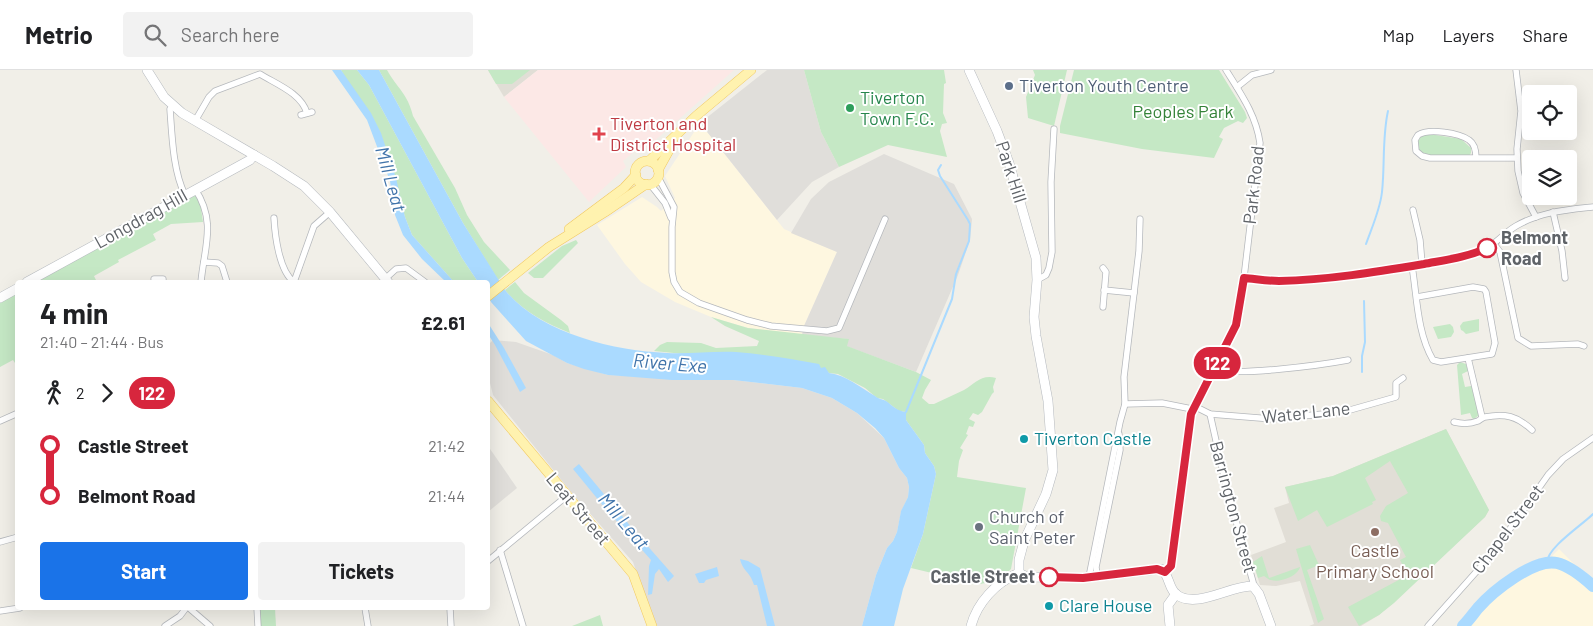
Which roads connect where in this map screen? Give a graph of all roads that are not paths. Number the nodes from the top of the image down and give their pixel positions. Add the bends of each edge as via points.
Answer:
1 (147, 70) edge
2 (751, 70) edge
3 (969, 70) edge
4 (1226, 70) edge
5 (1271, 70) edge
6 (1516, 70) edge
7 (1237, 87) junction
8 (173, 106) junction
9 (307, 113) dead end
10 (195, 121) junction
11 (1054, 129) dead end
12 (677, 136) junction
13 (254, 156) junction
14 (1476, 158) junction
15 (1517, 158) junction
16 (649, 161) junction
17 (658, 173) junction
18 (636, 175) junction
19 (648, 184) junction
20 (195, 190) junction
21 (185, 195) junction
22 (1593, 207) edge
23 (1414, 210) dead end
24 (330, 212) junction
25 (1553, 212) junction
26 (1536, 217) junction
27 (274, 218) dead end
28 (885, 219) dead end
29 (1140, 219) dead end
30 (672, 220) junction
31 (1494, 244) junction
32 (548, 247) junction
33 (204, 262) junction
34 (1422, 264) junction
35 (1412, 266) junction
36 (1103, 268) dead end
37 (1244, 278) junction
38 (1565, 278) dead end
39 (154, 279) dead end
40 (31, 280) edge
41 (163, 280) edge
42 (201, 280) edge
43 (226, 280) edge
44 (291, 280) edge
45 (295, 280) edge
46 (386, 280) edge
47 (388, 280) edge
48 (422, 280) edge
49 (1037, 280) junction
50 (15, 290) edge
51 (1104, 290) junction
52 (1134, 292) junction
53 (490, 294) edge
54 (1417, 297) junction
55 (0, 298) edge
56 (1103, 307) dead end
57 (1584, 346) dead end
58 (1468, 358) junction
59 (1348, 360) dead end
60 (1215, 368) junction
61 (1404, 378) dead end
62 (490, 403) edge
63 (1125, 404) junction
64 (1193, 408) junction
65 (15, 414) edge
66 (1210, 414) junction
67 (1482, 417) junction
68 (0, 421) edge
69 (1454, 422) dead end
70 (1532, 430) dead end
71 (1593, 438) edge
72 (568, 495) junction
73 (15, 538) edge
74 (0, 542) edge
75 (500, 550) junction
76 (490, 559) edge
77 (1165, 572) junction
78 (1018, 573) junction
79 (1093, 577) junction
80 (1253, 586) junction
81 (1176, 594) junction
82 (15, 609) edge
83 (185, 610) edge
84 (190, 610) edge
85 (257, 610) edge
86 (365, 610) edge
87 (450, 610) edge
88 (0, 611) edge
89 (165, 626) edge
90 (210, 626) edge
91 (258, 626) edge
92 (368, 626) edge
93 (451, 626) edge
94 (523, 626) edge
95 (652, 626) edge
96 (972, 626) edge
97 (1170, 626) edge
98 (1271, 626) edge
99 (1428, 626) edge

1 - 8 street
2 - 12 main road
3 - 49 street, Park Hill via 1009,163 1036,258
4 - 7 street, Park Road
5 - 7 street via 1252,76
6 - 15 street via 1521,111
7 - 37 street, Park Road via 1252,112 1260,144
8 - 10 street
8 - 21 street via 170,109 176,171
9 - 10 street via 296,96 260,74 215,90
10 - 13 street
11 - 49 street, Park Hill via 1052,252 1046,275
12 - 16 main road
12 - 17 main road
13 - 20 street, Longdrag Hill
13 - 24 street via 304,186
14 - 14 street via 1424,157 1416,151 1415,140 1428,131 1460,136 1474,145
14 - 15 street
15 - 26 street via 1523,193
16 - 17 main road via 656,165
16 - 18 main road via 639,165
17 - 19 main road via 655,182
17 - 30 street via 672,203
18 - 19 main road via 639,182
18 - 32 main road
19 - 30 street via 664,203
19 - 32 main road
20 - 21 street, Longdrag Hill
20 - 33 street via 206,209 208,229
21 - 40 street, Longdrag Hill
22 - 25 street
23 - 34 street
24 - 45 street via 314,226
24 - 46 street
25 - 26 street
25 - 38 street
26 - 31 street via 1516,226
27 - 44 street via 275,239
28 - 30 street via 844,319 839,328 827,331 771,326 747,320 699,303 680,292 672,272
29 - 52 street
31 - 34 street via 1479,252
31 - 57 street via 1500,252 1518,338 1531,346
32 - 53 main road
33 - 42 street
33 - 43 street via 222,266
34 - 35 street
35 - 37 street via 1315,280
35 - 54 street
36 - 51 street via 1106,272
37 - 60 street, Park Road via 1236,325
39 - 41 street
47 - 48 street via 396,269 406,268
49 - 78 street, Park Hill via 1034,318 1047,394 1053,462 1046,494 1024,542
50 - 55 street
51 - 52 street
51 - 56 street
52 - 63 street via 1124,377
54 - 58 street via 1425,346 1433,360
54 - 58 street via 1473,287 1484,289 1494,334 1494,351
58 - 67 street
59 - 60 street via 1308,367 1243,371
60 - 64 street, Park Road
61 - 66 street, Water Lane via 1396,383 1396,397 1343,412 1272,419
62 - 72 main road, Leat Street
63 - 64 street, Water Lane via 1162,403
63 - 79 street via 1118,432 1120,450
64 - 66 street, Water Lane
64 - 77 street via 1171,566
65 - 68 street
66 - 80 street, Barrington Street
67 - 69 street via 1467,423
67 - 70 street via 1504,414 1523,421
71 - 99 street, Chapel Street via 1563,458 1548,475 1493,553
72 - 75 street
72 - 95 main road, Leat Street via 633,574
73 - 74 street
75 - 76 street
75 - 94 street
77 - 79 street via 1157,569
77 - 81 street
78 - 79 street via 1027,577
78 - 96 street via 985,597
80 - 81 street via 1199,598 1186,599
80 - 98 street, Barrington Street
81 - 97 street via 1168,605
82 - 88 street
83 - 89 street
84 - 90 street
85 - 91 street
86 - 92 street
87 - 93 street

